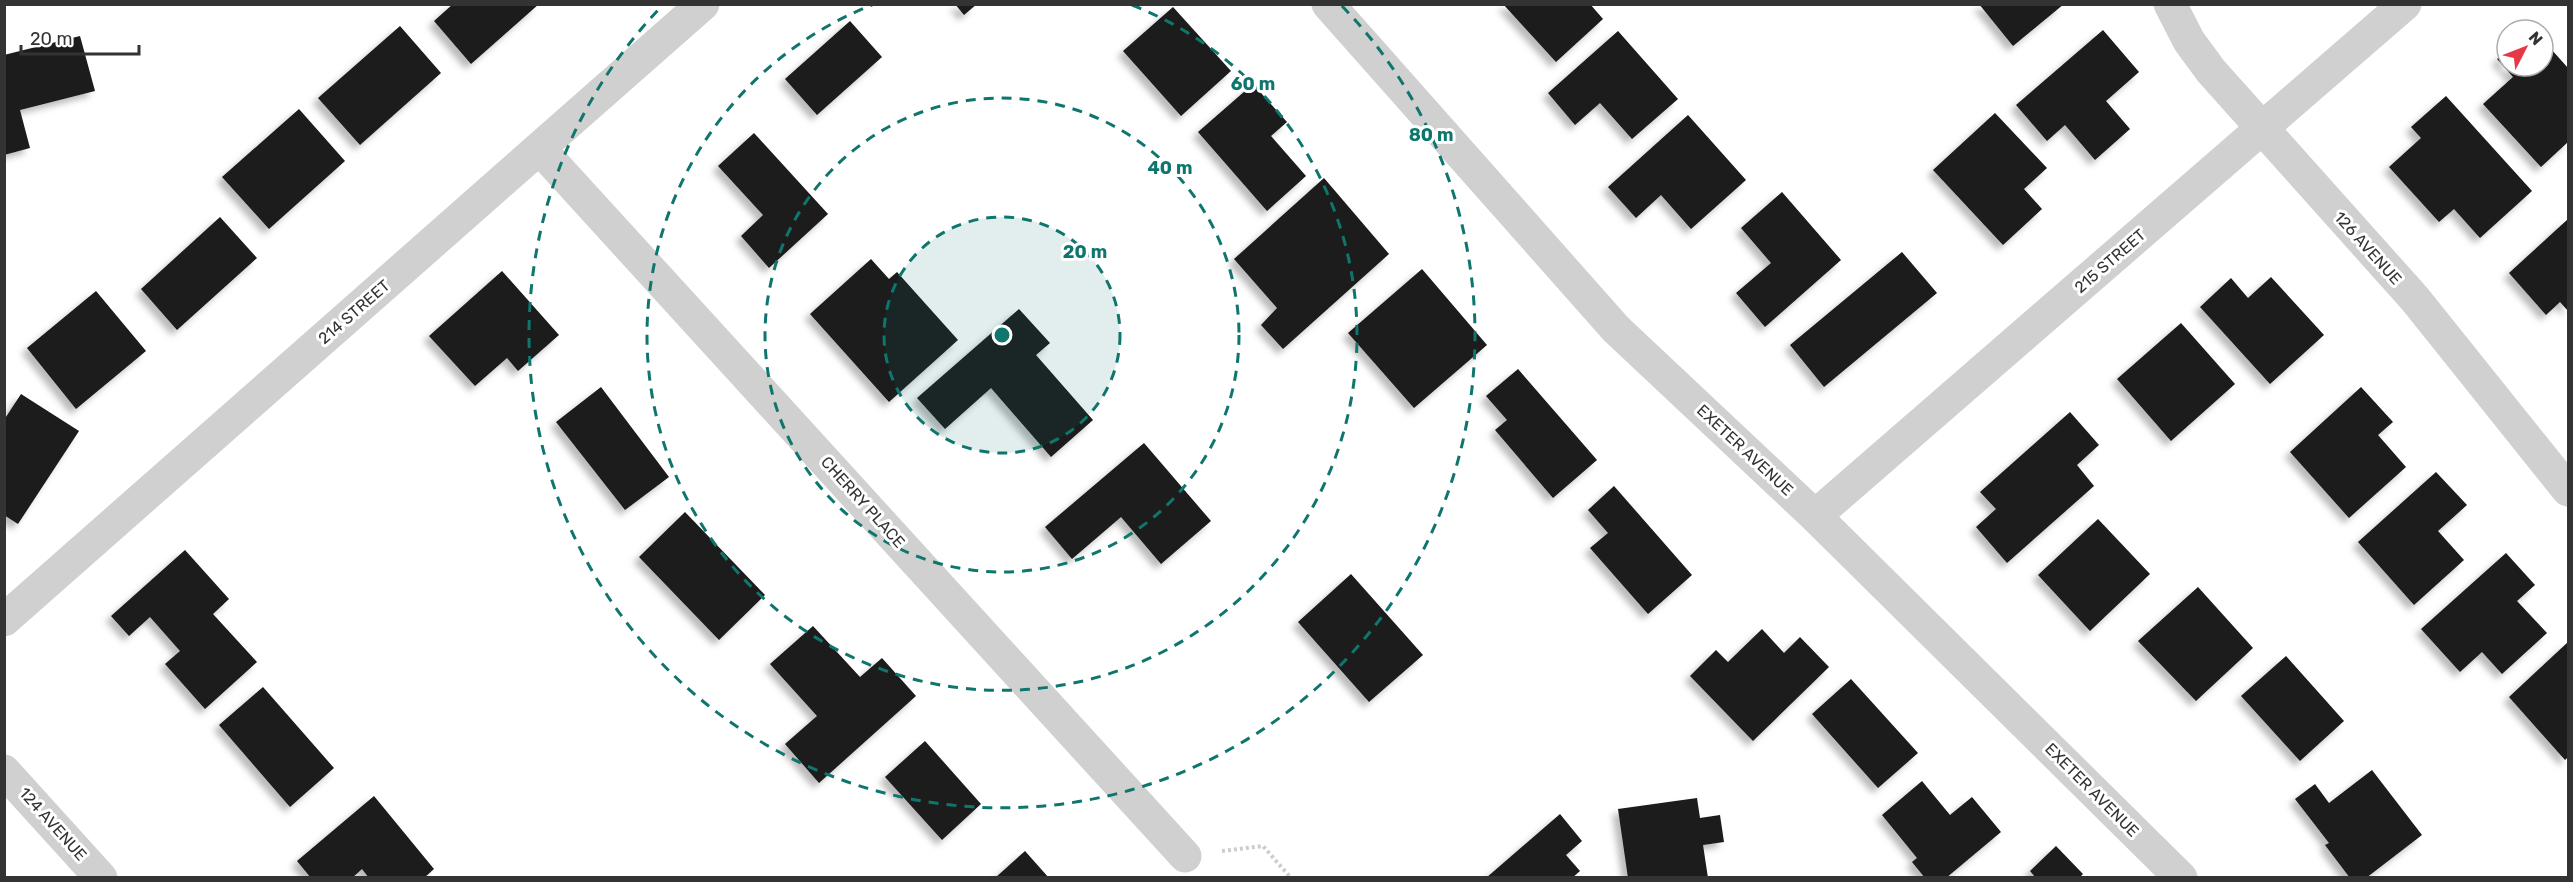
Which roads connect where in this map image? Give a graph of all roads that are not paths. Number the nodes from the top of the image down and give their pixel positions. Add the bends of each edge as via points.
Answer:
1 (702, 4) edge
2 (1328, 4) edge
3 (2170, 4) edge
4 (2404, 4) edge
5 (2261, 129) junction
6 (540, 149) junction
7 (2568, 490) edge
8 (1815, 516) junction
9 (4, 620) edge
10 (4, 771) edge
11 (1185, 856) road end
12 (101, 878) edge
13 (2181, 878) edge

1 - 6 street, 214 STREET
2 - 8 street, EXETER AVENUE via 1616,329
3 - 5 street, 126 AVENUE via 2189,41
4 - 5 street, 215 STREET
5 - 7 street, 126 AVENUE via 2415,299
5 - 8 street, 215 STREET
6 - 9 street, 214 STREET
6 - 11 street, CHERRY PLACE
8 - 13 street, EXETER AVENUE
10 - 12 street, 124 AVENUE

